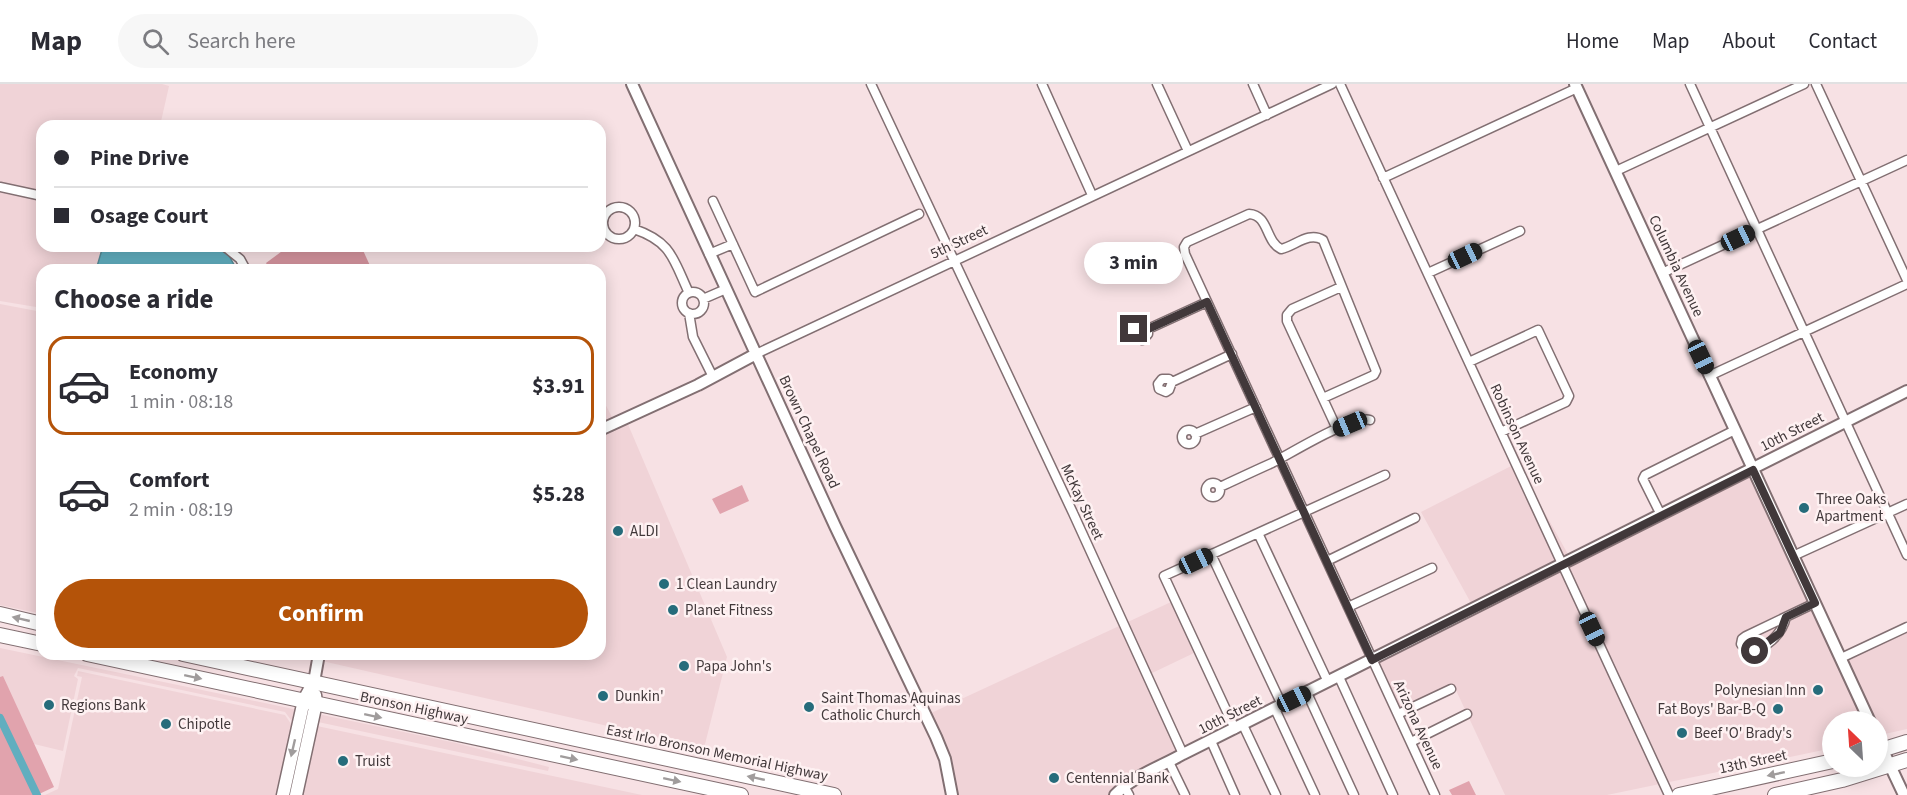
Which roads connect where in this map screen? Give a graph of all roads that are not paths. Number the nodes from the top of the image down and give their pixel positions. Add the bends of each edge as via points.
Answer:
1 (632, 84) edge
2 (871, 84) edge
3 (1042, 84) edge
4 (1157, 84) edge
5 (1253, 84) edge
6 (1332, 84) edge
7 (1340, 84) edge
8 (1690, 84) edge
9 (1804, 84) edge
10 (1816, 84) edge
11 (1576, 86) edge
12 (1267, 115) junction
13 (1710, 128) junction
14 (1188, 152) junction
15 (1907, 160) edge
16 (1616, 171) junction
17 (1383, 178) junction
18 (1862, 181) junction
19 (0, 187) edge
20 (36, 195) edge
21 (1092, 195) junction
22 (713, 201) dead end
23 (919, 214) dead end
24 (634, 229) dead end
25 (1757, 230) junction
26 (1520, 231) dead end
27 (733, 244) junction
28 (231, 252) edge
29 (709, 254) junction
30 (955, 261) junction
31 (243, 264) edge
32 (1428, 273) junction
33 (1662, 273) junction
34 (1907, 282) edge
35 (1341, 287) junction
36 (726, 289) junction
37 (689, 293) junction
38 (704, 299) junction
39 (1207, 302) junction
40 (689, 313) junction
41 (1148, 329) dead end
42 (1804, 332) junction
43 (756, 354) junction
44 (1232, 354) junction
45 (1469, 362) junction
46 (1709, 376) junction
47 (712, 377) junction
48 (1172, 382) dead end
49 (1907, 391) edge
50 (1323, 398) junction
51 (1256, 407) junction
52 (1370, 420) dead end
53 (1846, 422) junction
54 (606, 427) edge
55 (1337, 429) junction
56 (1734, 430) junction
57 (1501, 432) junction
58 (1195, 434) dead end
59 (1280, 458) junction
60 (1753, 470) junction
61 (1385, 475) dead end
62 (1220, 487) dead end
63 (1907, 504) edge
64 (1304, 511) junction
65 (1888, 513) junction
66 (1661, 515) junction
67 (1415, 518) dead end
68 (1258, 532) junction
69 (1211, 554) junction
70 (1907, 555) edge
71 (1793, 556) junction
72 (1327, 561) junction
73 (1563, 564) junction
74 (1432, 568) dead end
75 (1815, 603) junction
76 (1348, 607) junction
77 (0, 614) edge
78 (1786, 617) junction
79 (36, 623) edge
80 (1907, 627) edge
81 (0, 635) edge
82 (36, 643) edge
83 (1841, 658) junction
84 (115, 660) edge
85 (211, 660) edge
86 (318, 660) edge
87 (1372, 660) junction
88 (1339, 677) junction
89 (314, 682) junction
90 (1328, 682) junction
91 (1451, 689) dead end
92 (1307, 693) junction
93 (310, 702) junction
94 (1278, 707) junction
95 (1865, 711) edge
96 (1398, 714) junction
97 (1467, 714) dead end
98 (1239, 727) junction
99 (535, 730) junction
100 (470, 737) junction
101 (1211, 741) junction
102 (1411, 742) junction
103 (1907, 742) edge
104 (592, 743) joint
105 (1888, 746) edge
106 (635, 752) junction
107 (1184, 754) junction
108 (1907, 760) edge
109 (1888, 761) edge
110 (1169, 762) junction
111 (594, 763) junction
112 (1822, 764) edge
113 (1890, 765) junction
114 (702, 766) junction
115 (629, 771) junction
116 (1746, 781) junction
117 (1126, 790) edge
118 (737, 794) edge
119 (283, 795) edge
120 (296, 795) edge
121 (834, 795) edge
122 (952, 795) edge
123 (1115, 795) edge
124 (1185, 795) edge
125 (1235, 795) edge
126 (1276, 795) edge
127 (1315, 795) edge
128 (1354, 795) edge
129 (1393, 795) edge
130 (1435, 795) edge
131 (1669, 795) edge
132 (1679, 795) edge
133 (1709, 795) edge
134 (1775, 795) edge
135 (1904, 795) edge

1 - 29 street, Brown Chapel Road
2 - 30 street, McKay Street
3 - 21 street
4 - 14 street
5 - 12 street
6 - 12 street, 5th Street
7 - 17 street, Robinson Avenue
8 - 13 street
9 - 13 street
10 - 18 street
11 - 16 street, Columbia Avenue
11 - 17 street
12 - 14 street, 5th Street
13 - 16 street
13 - 25 street
14 - 21 street, 5th Street
15 - 18 street
16 - 33 street, Columbia Avenue
17 - 32 street, Robinson Avenue
18 - 25 street
18 - 34 street
19 - 20 street
21 - 30 street, 5th Street
22 - 27 street
23 - 27 street via 755,292
24 - 37 street via 664,244
25 - 33 street
25 - 42 street
26 - 32 street
27 - 29 street
28 - 31 street
29 - 36 street, Brown Chapel Road
30 - 43 street, 5th Street
30 - 107 street, McKay Street
32 - 45 street, Robinson Avenue
33 - 46 street, Columbia Avenue
34 - 42 street
35 - 39 street, Arizona Avenue via 1323,240 1309,237 1281,249 1274,245 1261,219 1254,214 1187,242 1184,247
35 - 50 street via 1376,371
35 - 50 street via 1292,309 1287,315
36 - 38 street
36 - 43 street, Brown Chapel Road
37 - 38 street via 699,293
37 - 40 street via 682,304
38 - 40 street via 700,311
39 - 41 street
39 - 44 street, Arizona Avenue
40 - 47 street via 693,337
42 - 46 street
42 - 53 street
43 - 47 street, 5th Street
43 - 122 street, Brown Chapel Road via 936,736
44 - 48 street
44 - 51 street, Arizona Avenue
45 - 57 street, Robinson Avenue
45 - 57 street via 1538,330 1569,396 1566,402
46 - 56 street, Columbia Avenue
47 - 54 street, 5th Street
49 - 53 street, 10th Street
50 - 55 street
51 - 58 street
51 - 59 street, Arizona Avenue
52 - 55 street via 1362,418
53 - 60 street, 10th Street
53 - 65 street
55 - 59 street
56 - 60 street, Columbia Avenue
56 - 66 street via 1645,475 1643,479
57 - 73 street, Robinson Avenue
59 - 62 street
59 - 64 street, Arizona Avenue
60 - 66 street, 10th Street
60 - 71 street, Columbia Avenue
61 - 64 street
63 - 65 street
64 - 68 street
64 - 72 street, Arizona Avenue
65 - 70 street
65 - 71 street
66 - 73 street, 10th Street
67 - 72 street
68 - 69 street
68 - 90 street
69 - 94 street
69 - 98 street via 1164,576
71 - 75 street, Columbia Avenue
72 - 76 street, Arizona Avenue
73 - 87 street, 10th Street
73 - 131 street, Robinson Avenue
74 - 76 street
75 - 78 street
75 - 83 street, Columbia Avenue
76 - 87 street, Arizona Avenue
79 -> 77 highway
78 - 78 street via 1746,636 1742,639 1743,648 1755,651 1766,645 1780,633
80 - 83 street
81 - 82 highway
83 - 95 street, Columbia Avenue
84 -> 93 highway, Bronson Highway
85 - 89 highway, Bronson Highway
86 - 89 street
87 - 88 street, 10th Street
87 - 96 street, Arizona Avenue
88 - 90 street, 10th Street
88 - 129 street
89 - 93 main road
89 - 99 highway, Bronson Highway
90 - 92 street, 10th Street
91 - 96 street
92 - 94 street, 10th Street
92 - 128 street
93 -> 100 highway, Bronson Highway
93 -> 119 main road
93 - 120 main road
94 - 98 street, 10th Street
94 - 127 street
96 - 102 street, Arizona Avenue
97 - 102 street
98 - 101 street, 10th Street
98 - 126 street
99 - 100 highway via 508,734 481,730
99 - 104 highway, Bronson Highway
100 -> 111 highway, Bronson Highway
101 - 107 street, 10th Street
101 - 125 street
102 - 130 street, Arizona Avenue
103 - 105 highway
104 - 106 highway, East Irlo Bronson Memorial Highway
106 - 111 highway via 620,761
106 - 114 highway, East Irlo Bronson Memorial Highway
107 - 110 street, 10th Street
108 - 113 highway
109 - 113 street
110 - 117 street, 10th Street
110 - 124 street
111 - 115 highway, Bronson Highway
112 -> 116 highway, 13th Street
113 - 134 highway
113 - 135 street
114 - 115 highway via 689,769 646,761
121 -> 114 highway, East Irlo Bronson Memorial Highway
115 -> 118 highway, Bronson Highway
116 - 132 highway, 13th Street
116 - 133 highway via 1744,788
117 - 123 street, 10th Street

